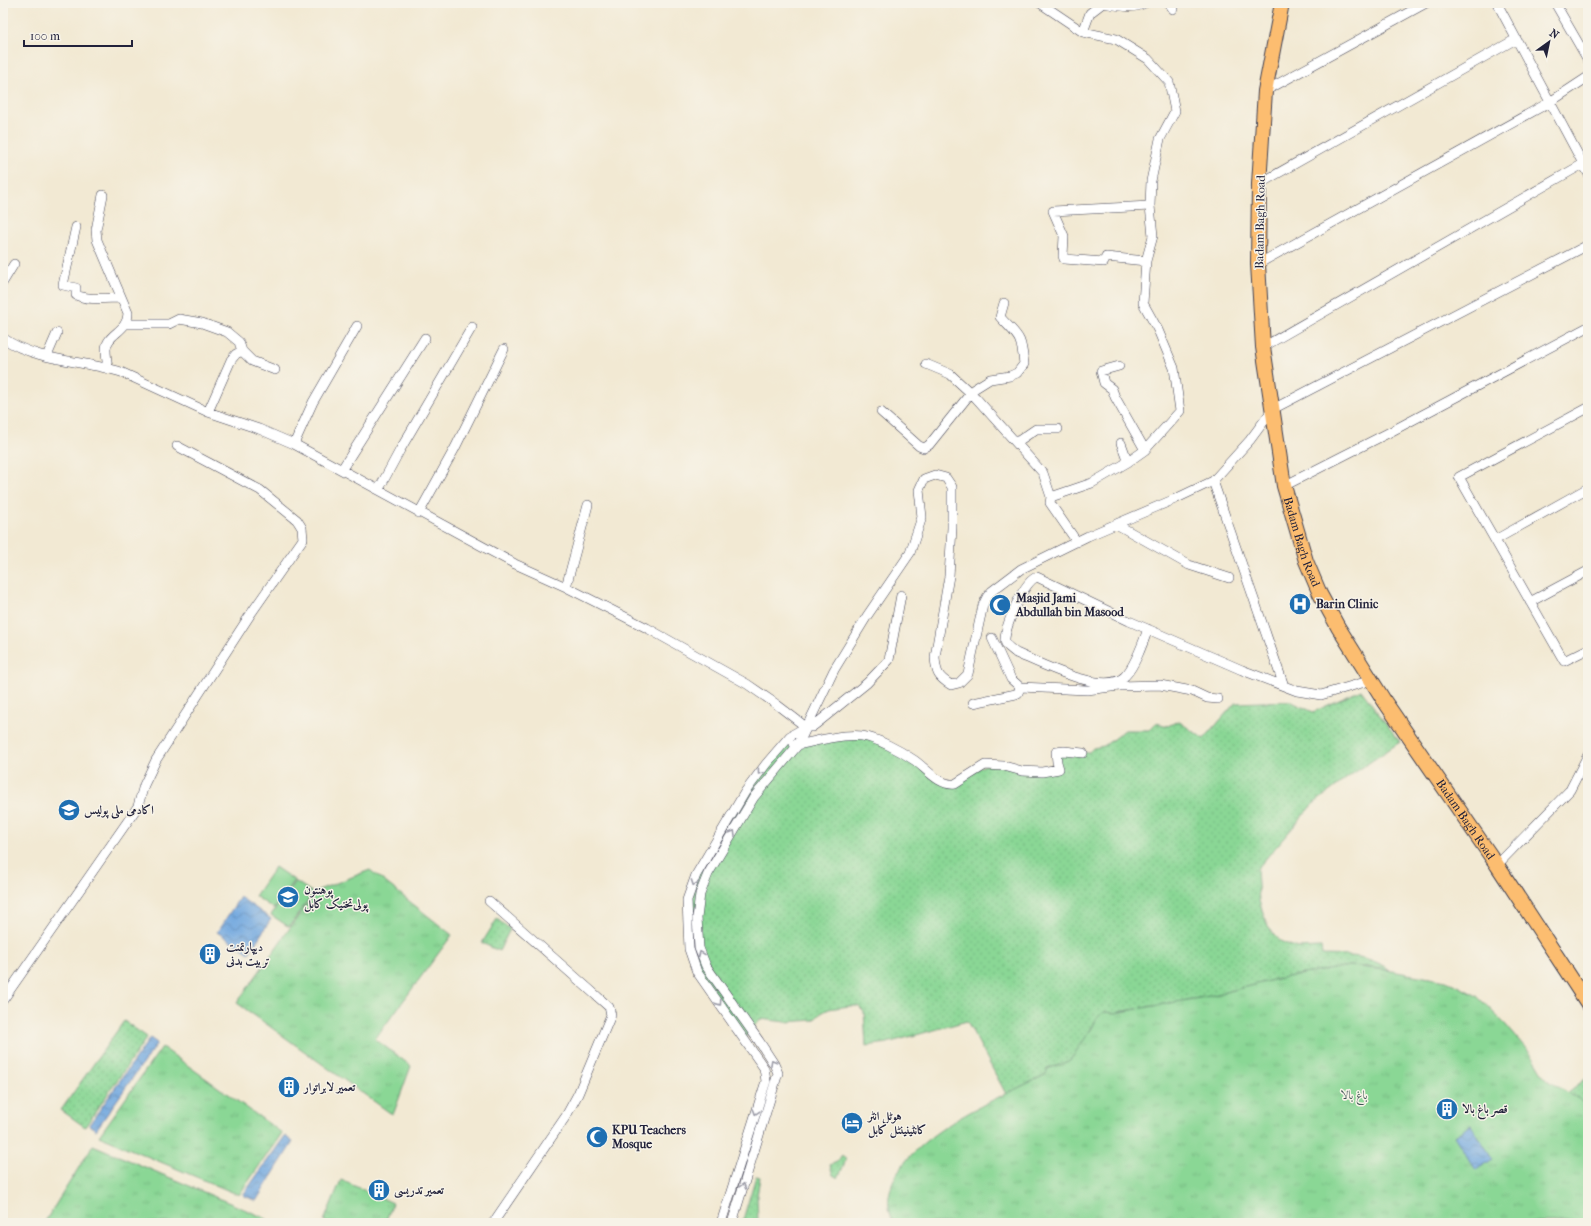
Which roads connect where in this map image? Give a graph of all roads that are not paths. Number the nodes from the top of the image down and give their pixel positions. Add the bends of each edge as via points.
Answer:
1 (1040, 3) edge
2 (1145, 3) edge
3 (1282, 3) edge
4 (1426, 3) edge
5 (1497, 3) edge
6 (1556, 3) edge
7 (1083, 32) junction
8 (1516, 39) junction
9 (1588, 60) edge
10 (1588, 77) edge
11 (1265, 91) junction
12 (1550, 102) junction
13 (1583, 164) junction
14 (1588, 173) edge
15 (1259, 184) junction
16 (103, 195) dead end
17 (1150, 206) junction
18 (76, 227) dead end
19 (1588, 245) edge
20 (1146, 261) junction
21 (14, 264) dead end
22 (1258, 264) junction
23 (3, 282) edge
24 (121, 298) junction
25 (1004, 303) dead end
26 (126, 324) junction
27 (357, 326) dead end
28 (472, 327) dead end
29 (1588, 327) edge
30 (57, 333) dead end
31 (3, 338) edge
32 (425, 338) dead end
33 (1264, 347) junction
34 (504, 349) dead end
35 (242, 351) junction
36 (47, 356) junction
37 (926, 364) dead end
38 (1119, 366) dead end
39 (108, 368) junction
40 (275, 370) dead end
41 (970, 393) junction
42 (1588, 408) edge
43 (1273, 409) junction
44 (208, 412) junction
45 (881, 412) dead end
46 (1058, 429) dead end
47 (1016, 442) junction
48 (1121, 443) dead end
49 (294, 444) junction
50 (177, 446) dead end
51 (1145, 450) junction
52 (1128, 462) junction
53 (342, 469) junction
54 (1213, 481) junction
55 (1284, 486) junction
56 (1588, 488) edge
57 (379, 490) junction
58 (1051, 497) junction
59 (588, 505) dead end
60 (419, 513) junction
61 (1116, 524) junction
62 (1495, 540) junction
63 (1077, 542) junction
64 (1588, 571) edge
65 (1229, 578) dead end
66 (566, 587) junction
67 (901, 595) dead end
68 (1530, 602) junction
69 (1148, 629) junction
70 (992, 638) dead end
71 (1588, 649) edge
72 (1372, 680) junction
73 (1284, 686) junction
74 (1020, 687) junction
75 (1218, 700) dead end
76 (973, 703) dead end
77 (806, 727) junction
78 (786, 742) junction
79 (798, 745) junction
80 (1083, 753) dead end
81 (1588, 756) edge
82 (1497, 865) junction
83 (489, 901) dead end
84 (3, 1000) edge
85 (1588, 1004) edge
86 (759, 1041) junction
87 (751, 1047) junction
88 (745, 1146) junction
89 (755, 1150) junction
90 (493, 1223) edge
91 (721, 1223) edge
92 (732, 1223) edge

1 - 7 street
2 - 7 street via 1140,6 1126,6 1103,3 1090,13
3 - 11 main road, Badam Bagh Road
4 - 11 street
5 - 8 street
6 - 9 street
7 - 17 street via 1116,39 1148,58 1169,82 1175,111 1160,140
8 - 12 street
8 - 15 street
10 - 12 street
11 - 15 main road, Badam Bagh Road
12 - 13 street
12 - 22 street
13 - 14 street
13 - 33 street
15 - 22 main road, Badam Bagh Road
16 - 24 street via 96,230 97,240
17 - 20 street via 1154,236
17 - 20 street via 1053,211 1064,236 1064,259 1104,262 1106,257
18 - 24 street via 63,285 76,288 76,294 80,297
19 - 43 street
20 - 51 street via 1143,303 1174,368 1180,411
21 - 23 street
22 - 33 main road, Badam Bagh Road
24 - 26 street via 128,313
25 - 41 street via 1000,317 1019,338 1024,364 1017,373 990,379
26 - 35 street via 169,324 180,319 202,323 226,332 239,342
26 - 39 street via 110,339 106,348
27 - 49 street via 313,402
28 - 57 street
29 - 55 street via 1392,432
30 - 36 street
31 - 36 street via 34,353
32 - 53 street
33 - 43 main road, Badam Bagh Road
34 - 60 street via 455,448
35 - 40 street via 252,361
35 - 44 street via 231,360
36 - 39 street
37 - 41 street via 950,374
38 - 51 street via 1101,371 1104,383 1112,389
39 - 44 street via 154,386
41 - 45 street via 924,448 918,446
41 - 47 street
42 - 62 street via 1459,477
43 - 54 street via 1250,440
43 - 55 main road, Badam Bagh Road
44 - 49 street
46 - 47 street via 1036,429
47 - 58 street via 1043,473
48 - 52 street
49 - 53 street
50 - 84 street via 260,490 297,520 302,528 303,539 250,615 156,760 144,785 138,806
51 - 52 street
52 - 58 street via 1092,482
53 - 57 street
54 - 61 street
54 - 73 street
55 - 72 main road, Badam Bagh Road via 1306,561 1317,587 1338,627
56 - 62 street
57 - 60 street
58 - 63 street via 1050,503
59 - 66 street
60 - 66 street via 515,564
61 - 63 street
61 - 65 street via 1189,565
62 - 68 street
63 - 77 street via 1022,569 992,590 983,605 968,674 959,683 951,685 941,679 936,670 935,657 949,576 952,487 946,478 935,475 924,479 919,490 922,517 910,553 848,646
64 - 68 street
66 - 77 street via 647,628 747,684
67 - 77 street via 889,660 868,683 812,727
68 - 71 street via 1564,662
69 - 69 street via 1125,677 1101,683 1079,679 1016,652 1007,646 1005,640 1018,600 1033,578 1037,577
69 - 73 street
70 - 74 street via 1011,679
72 - 73 street via 1321,695
72 - 82 main road, Badam Bagh Road
74 - 75 street via 1087,690 1160,685 1192,691
74 - 76 street via 1016,694
77 - 78 street via 790,736
77 - 79 street
78 - 79 street
78 -> 87 street via 745,792 696,875 688,900 688,950 697,972
79 - 80 street via 850,735 862,736 904,753 942,782 952,785 985,765 1042,772 1060,769 1056,752
86 -> 79 street via 706,966 698,948 697,918 700,894 708,874 754,797
81 - 82 street via 1570,790
82 - 85 main road, Badam Bagh Road
83 - 90 street via 609,1007 611,1015 578,1094 566,1116
86 - 87 street
89 -> 86 street via 778,1073
87 -> 88 street via 764,1068 766,1082
88 - 89 street
88 - 91 street
92 -> 89 street

